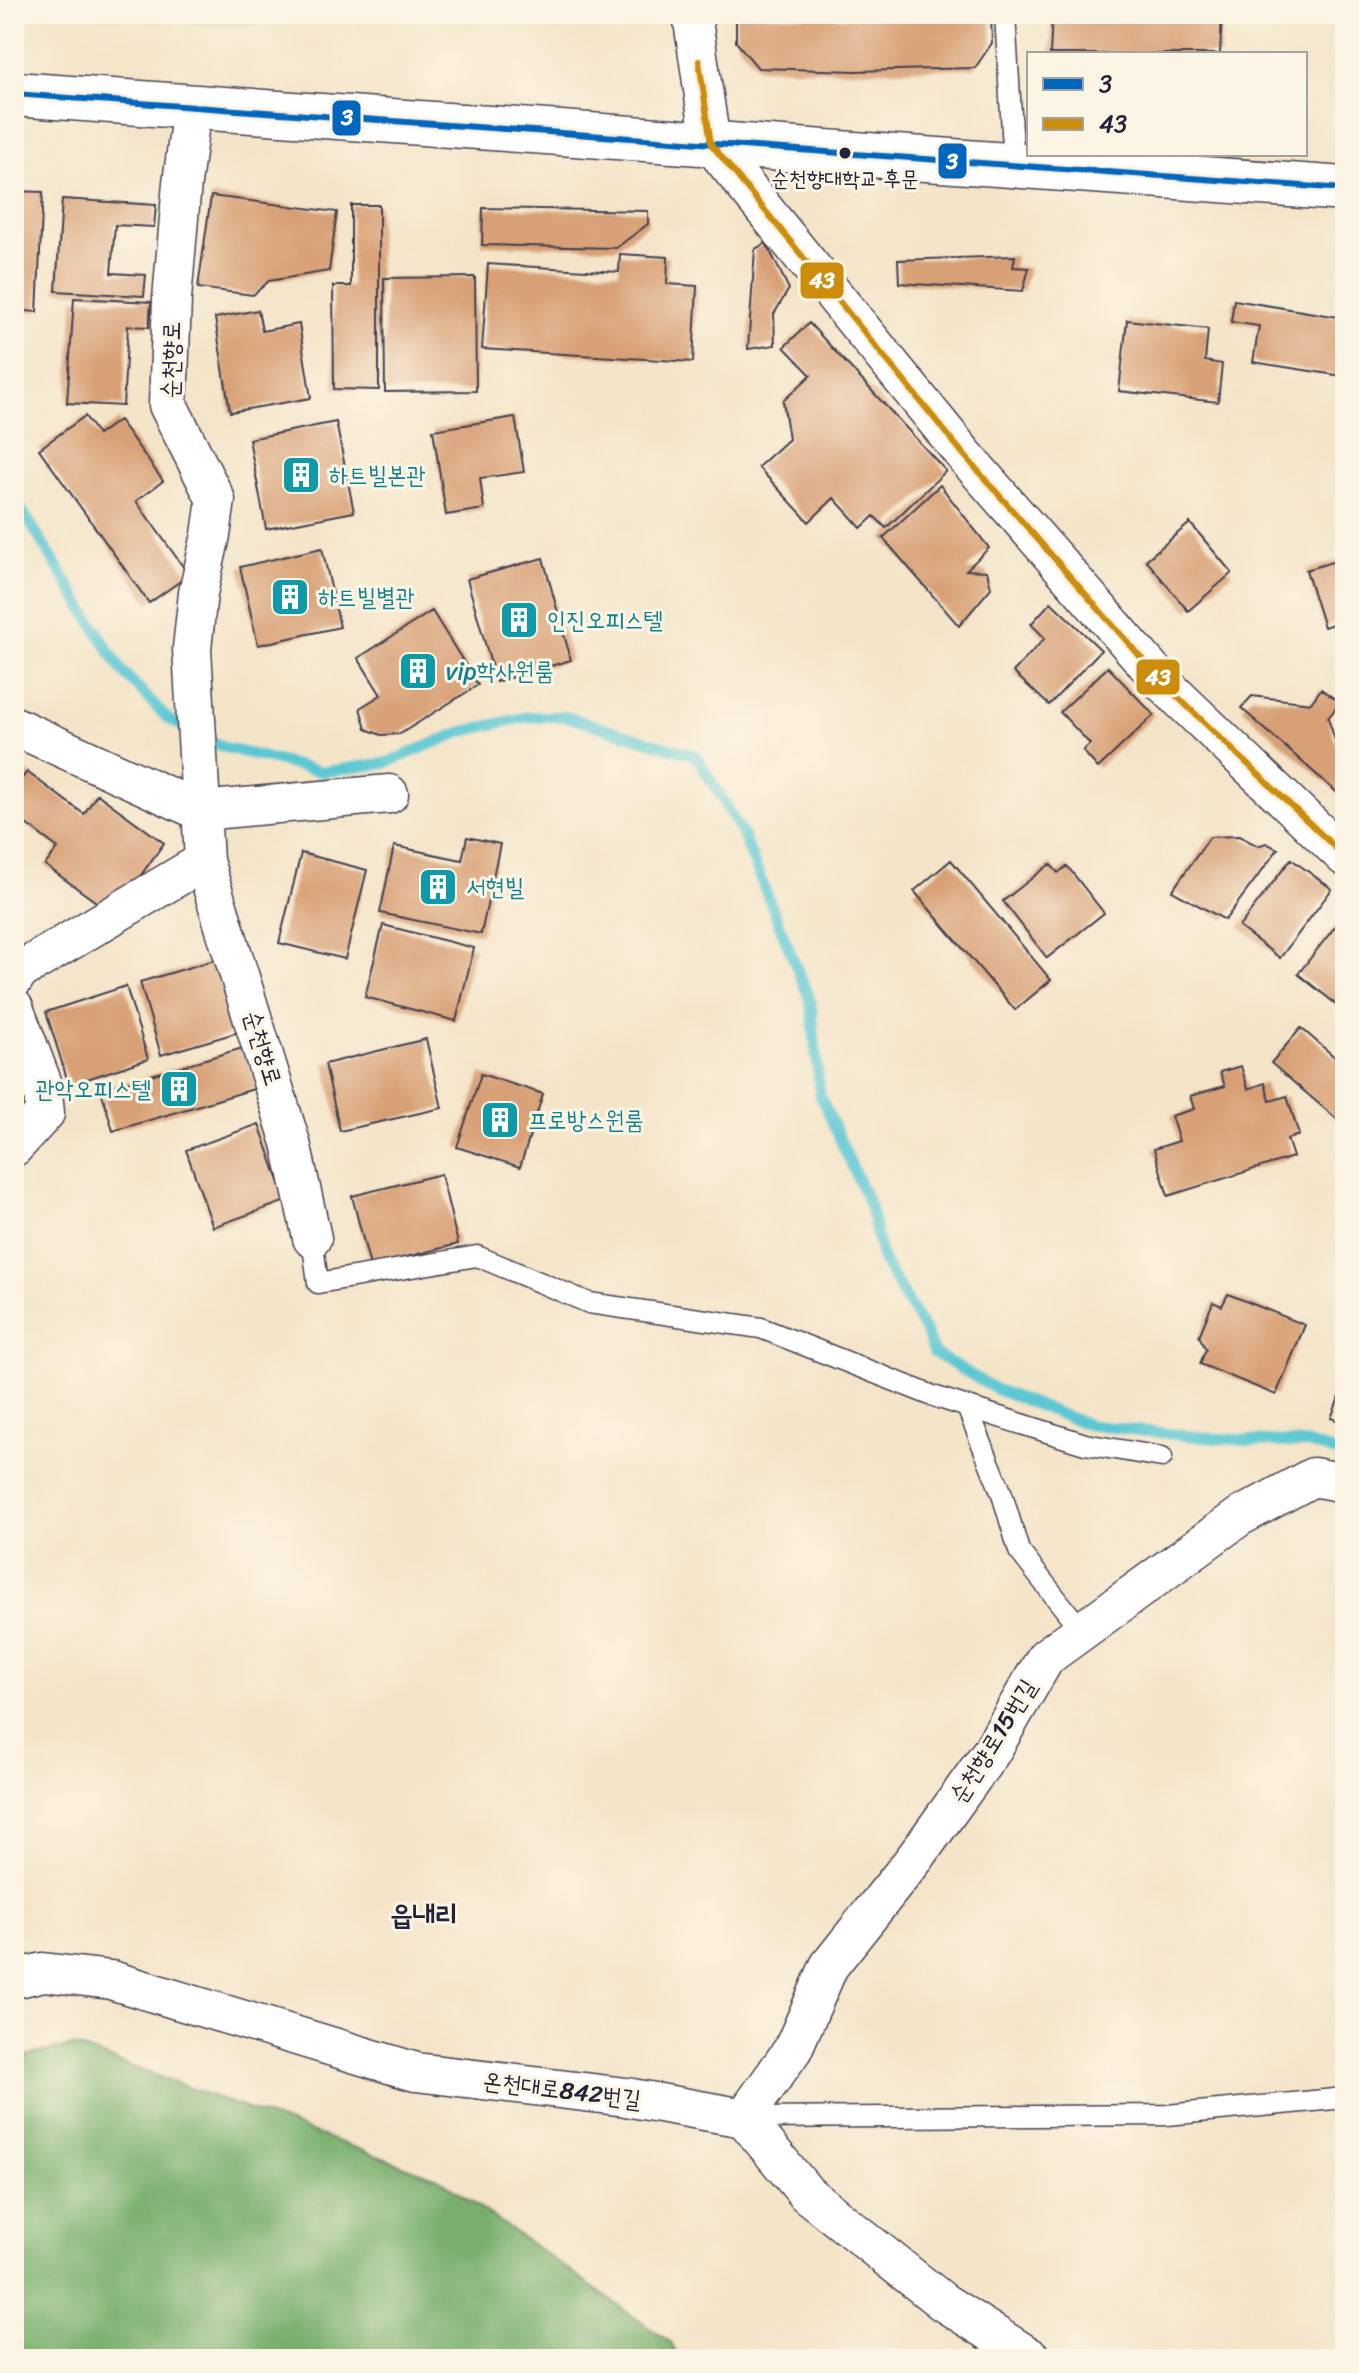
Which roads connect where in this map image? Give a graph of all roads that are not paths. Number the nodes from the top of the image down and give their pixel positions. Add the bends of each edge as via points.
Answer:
1 (692, 14) edge
2 (1005, 14) edge
3 (14, 94) edge
4 (192, 107) junction
5 (711, 144) junction
6 (1014, 165) junction
7 (1345, 189) edge
8 (14, 726) edge
9 (389, 794) dead end
10 (200, 811) junction
11 (1345, 857) edge
12 (204, 861) junction
13 (14, 979) edge
14 (14, 1008) edge
15 (14, 1147) edge
16 (312, 1238) joint
17 (967, 1407) junction
18 (1162, 1457) dead end
19 (1345, 1483) edge
20 (1082, 1631) junction
21 (14, 1979) edge
22 (1345, 2098) edge
23 (744, 2118) junction
24 (1033, 2359) edge

1 - 5 street
2 - 6 lane
3 - 4 main road
4 - 5 main road
4 - 10 street, 순천향로 via 172,299 168,405 216,500 192,649
5 - 6 main road
5 - 11 street via 965,456 1165,685
6 - 7 main road
8 - 10 street
9 - 10 street
10 - 12 street, 순천향로
12 - 13 street
12 - 16 street, 순천향로 via 291,1143
14 - 15 street via 42,1082 45,1113
16 - 17 lane via 318,1283 477,1256 589,1303 761,1328
17 - 18 lane via 1085,1444
17 - 20 lane via 1019,1551
19 - 20 street, 순천향로15번길 via 1313,1477 1239,1517
20 - 23 street, 순천향로15번길 via 1046,1657 991,1752 829,1966 793,2049
21 - 23 street, 온천대로842번길 via 43,1972 111,1980 416,2072 626,2097
22 - 23 lane via 1167,2115
23 - 24 street via 807,2194 943,2302

